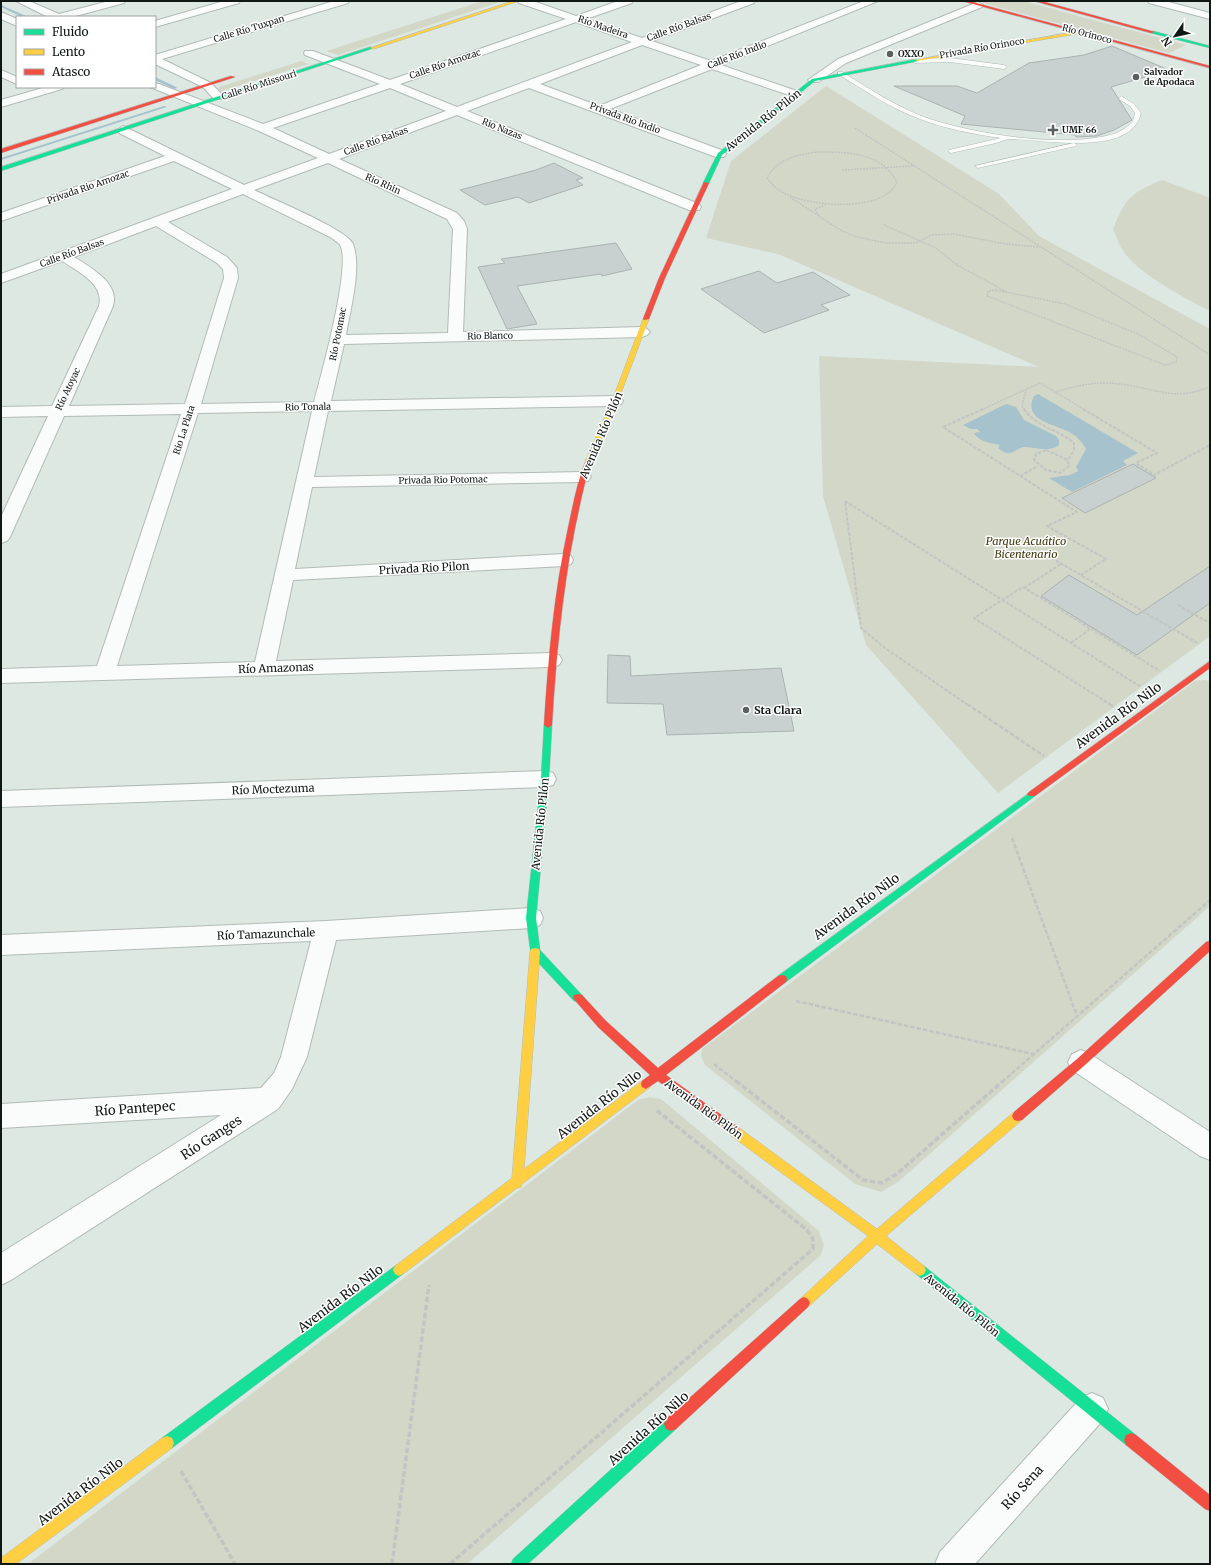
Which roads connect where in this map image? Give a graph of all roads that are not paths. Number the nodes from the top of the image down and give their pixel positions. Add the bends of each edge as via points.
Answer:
1 (21, 1) edge
2 (120, 1) edge
3 (235, 1) edge
4 (344, 1) edge
5 (517, 1) edge
6 (523, 1) edge
7 (628, 1) edge
8 (750, 1) edge
9 (873, 1) edge
10 (964, 1) edge
11 (1036, 1) edge
12 (1153, 1) edge
13 (978, 5) junction
14 (1, 15) edge
15 (54, 16) edge
16 (65, 16) edge
17 (1210, 16) edge
18 (577, 18) junction
19 (16, 22) edge
20 (156, 24) edge
21 (1080, 32) junction
22 (642, 41) junction
23 (1210, 47) edge
24 (324, 49) dead end
25 (1210, 54) edge
26 (305, 55) joint
27 (156, 59) edge
28 (156, 60) edge
29 (908, 61) junction
30 (330, 62) junction
31 (1190, 62) junction
32 (711, 64) junction
33 (1004, 67) dead end
34 (1210, 67) edge
35 (1, 73) edge
36 (840, 73) junction
37 (243, 74) dead end
38 (16, 80) edge
39 (814, 80) junction
40 (388, 83) junction
41 (530, 84) junction
42 (207, 85) junction
43 (156, 86) edge
44 (32, 88) edge
45 (54, 88) edge
46 (40, 92) junction
47 (796, 94) junction
48 (176, 95) junction
49 (218, 97) junction
50 (1121, 98) dead end
51 (1, 104) edge
52 (200, 104) junction
53 (601, 109) junction
54 (457, 111) junction
55 (263, 128) junction
56 (123, 130) junction
57 (1013, 137) junction
58 (1096, 140) junction
59 (3, 149) edge
60 (951, 152) dead end
61 (720, 154) junction
62 (175, 157) junction
63 (328, 159) junction
64 (978, 166) dead end
65 (1, 169) edge
66 (245, 190) junction
67 (694, 207) junction
68 (1, 217) edge
69 (158, 222) junction
70 (64, 256) junction
71 (1, 279) edge
72 (642, 332) junction
73 (455, 337) junction
74 (338, 340) junction
75 (616, 401) junction
76 (321, 407) junction
77 (191, 409) junction
78 (58, 410) junction
79 (1, 412) edge
80 (582, 477) junction
81 (304, 482) junction
82 (1, 537) edge
83 (564, 560) junction
84 (285, 575) junction
85 (552, 660) junction
86 (264, 668) junction
87 (1208, 668) edge
88 (105, 672) junction
89 (1, 676) edge
90 (545, 779) junction
91 (1, 799) edge
92 (531, 918) junction
93 (326, 931) junction
94 (1, 945) edge
95 (1210, 945) edge
96 (535, 952) junction
97 (1081, 1062) junction
98 (658, 1075) junction
99 (268, 1100) junction
100 (1, 1116) edge
101 (1210, 1147) edge
102 (517, 1183) junction
103 (877, 1236) junction
104 (1, 1270) edge
105 (1092, 1409) junction
106 (1210, 1504) edge
107 (4, 1564) edge
108 (518, 1564) edge
109 (952, 1564) edge

1 - 15 street
2 - 16 street
3 - 20 street
4 - 27 street, Calle Río Tuxpan
5 - 30 street, Calle Río Missouri
6 - 18 street, Río Madeira
7 - 18 street, Calle Río Amozac
8 - 22 street, Calle Río Balsas
9 - 32 street, Calle Río Indio
10 - 13 street, Río Orinoco
11 - 23 street, Río Orinoco
12 - 17 street
13 - 21 street, Río Orinoco
13 - 39 street, Avenida Río Pilón via 842,61
14 - 19 street
18 - 22 street, Río Madeira
18 - 40 street, Calle Río Amozac
21 - 29 street, Privada Río Orinoco
21 - 31 street, Río Orinoco
22 - 32 street, Río Madeira
22 - 41 street, Calle Río Balsas
24 - 26 street
25 - 31 street
26 - 30 street, Rio Nazas
28 - 42 street
29 - 33 lane via 950,60
29 - 36 street, Privada Río Orinoco
30 - 40 street, Rio Nazas
30 - 49 street, Calle Río Missouri
31 - 34 street, Río Orinoco
32 - 47 street, Río Madeira
32 - 53 street, Calle Río Indio
35 - 38 street
36 - 39 street, Privada Río Orinoco
36 - 57 lane via 921,118 946,127
37 - 42 street, Calle Río Missouri
39 - 47 street, Avenida Río Pilón
40 - 54 street, Rio Nazas
40 - 55 street, Calle Río Amozac
41 - 53 street, Privada Rio Indio
41 - 54 street, Calle Río Balsas
42 - 48 street, Calle Río Missouri
42 - 49 street
43 - 48 street, Rio Rhin
44 - 46 street
45 - 46 street
46 - 51 street
47 - 61 street, Avenida Río Pilón
48 - 52 street, Rio Rhin
48 - 59 street, Calle Río Missouri
49 - 52 street, Calle Río Missouri
50 - 58 lane via 1132,105 1138,113 1136,122 1124,132
52 - 55 street, Rio Rhin
52 - 56 street, Calle Río Missouri
53 - 61 street, Privada Rio Indio
54 - 63 street, Calle Río Balsas
54 - 67 street, Rio Nazas
55 - 63 street, Rio Rhin
56 - 62 street, Río Potomac
56 - 65 street, Calle Río Missouri
57 - 58 lane
57 - 60 lane
58 - 64 lane
61 - 67 street, Avenida Río Pilón
62 - 66 street, Río Potomac
62 - 68 street, Privada Rio Amozac
63 - 66 street, Calle Río Balsas
63 - 73 street, Rio Rhin via 442,210 458,221 460,229
66 - 69 street, Calle Río Balsas
66 - 74 street, Río Potomac via 335,234 346,243 349,272
67 - 72 street, Avenida Río Pilón via 662,278
69 - 70 street, Calle Río Balsas
69 - 77 street, Rio La Plata via 204,248 230,268 231,278
70 - 71 street, Calle Río Balsas
70 - 78 street, Río Atoyac via 100,282 108,297
72 - 73 street, Rio Blanco
72 - 75 street, Avenida Río Pilón
73 - 74 street, Rio Blanco
74 - 76 street, Río Potomac
75 - 76 street, Rio Tonala
75 - 80 street, Avenida Río Pilón
76 - 77 street, Rio Tonala
76 - 81 street, Río Potomac
77 - 78 street, Rio Tonala
77 - 88 street, Rio La Plata
78 - 79 street, Rio Tonala
78 - 82 street, Río Atoyac
80 - 81 street, Privada Rio Potomac
80 - 83 street, Avenida Río Pilón
81 - 84 street, Río Potomac
83 - 84 street, Privada Rio Pilon
83 - 85 street, Avenida Río Pilón
84 - 86 street, Río Potomac
85 - 86 street, Río Amazonas
85 - 90 street, Avenida Río Pilón
86 - 88 street, Río Amazonas
87 - 98 street, Avenida Río Nilo via 1134,719 824,946
88 - 89 street, Río Amazonas
90 - 91 street, Río Moctezuma
90 - 92 street, Avenida Río Pilón
92 - 93 street, Río Tamazunchale
92 - 96 street, Avenida Río Pilón
93 - 94 street, Río Tamazunchale
93 - 99 street, Río Ganges via 294,1057 283,1081
95 - 97 street, Avenida Río Nilo
96 - 98 street, Avenida Río Pilón via 602,1024
96 - 102 street
97 - 101 street
97 - 103 street, Avenida Río Nilo
98 - 102 street, Avenida Río Nilo
98 - 103 street, Avenida Río Pilón
99 - 100 street, Río Pantepec
99 - 104 street, Río Ganges
102 - 107 street, Avenida Río Nilo
103 - 105 street, Avenida Río Pilón
103 - 108 street, Avenida Río Nilo
105 - 106 street, Avenida Río Pilón
105 - 109 street, Río Sena

